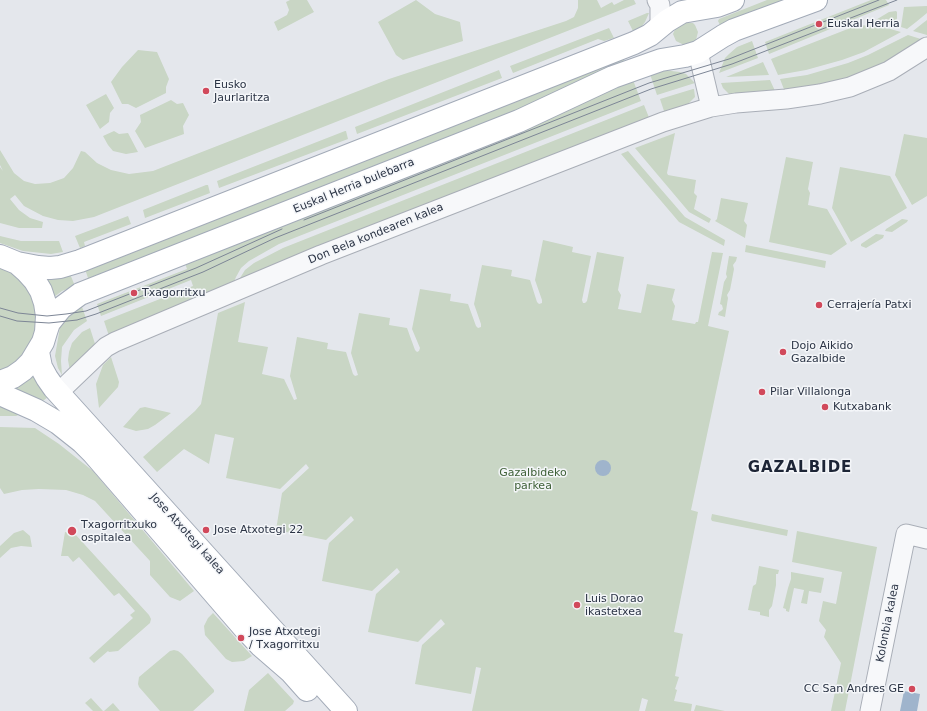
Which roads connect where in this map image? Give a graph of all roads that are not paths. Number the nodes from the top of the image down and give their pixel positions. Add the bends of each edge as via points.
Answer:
1 (657, 0) edge
2 (733, 0) edge
3 (816, 0) edge
4 (695, 4) edge
5 (660, 26) junction
6 (927, 47) edge
7 (698, 52) junction
8 (676, 57) junction
9 (711, 107) junction
10 (8, 260) edge
11 (46, 332) junction
12 (38, 352) junction
13 (0, 382) edge
14 (59, 392) junction
15 (0, 394) edge
16 (927, 539) edge
17 (326, 711) edge
18 (346, 711) edge
19 (870, 711) edge

1 - 5 street via 660,5
2 - 4 main road via 717,6
3 - 7 main road, Euskal Herria bulebarra via 734,30
4 - 5 main road via 692,10 674,16
5 - 8 main road
5 - 10 main road via 650,35 629,46 80,261 50,268
6 - 9 street, Don Bela kondearen kalea via 889,71 850,88 786,99
7 - 8 main road, Euskal Herria bulebarra
7 - 9 street
8 - 11 main road, Euskal Herria bulebarra via 613,78 519,121 80,294 61,308 49,323
9 - 14 street, Don Bela kondearen kalea via 607,143 328,252 115,342 106,347
10 - 11 main road via 26,271 41,291 47,316
11 - 12 main road
12 - 13 main road via 23,370
12 - 14 main road, Jose Atxotegi kalea via 41,367
14 - 18 main road, Jose Atxotegi kalea
15 - 17 main road, Jose Atxotegi kalea via 36,410 82,442 245,629 291,672
16 - 19 street, Kolonbia kalea via 906,534

